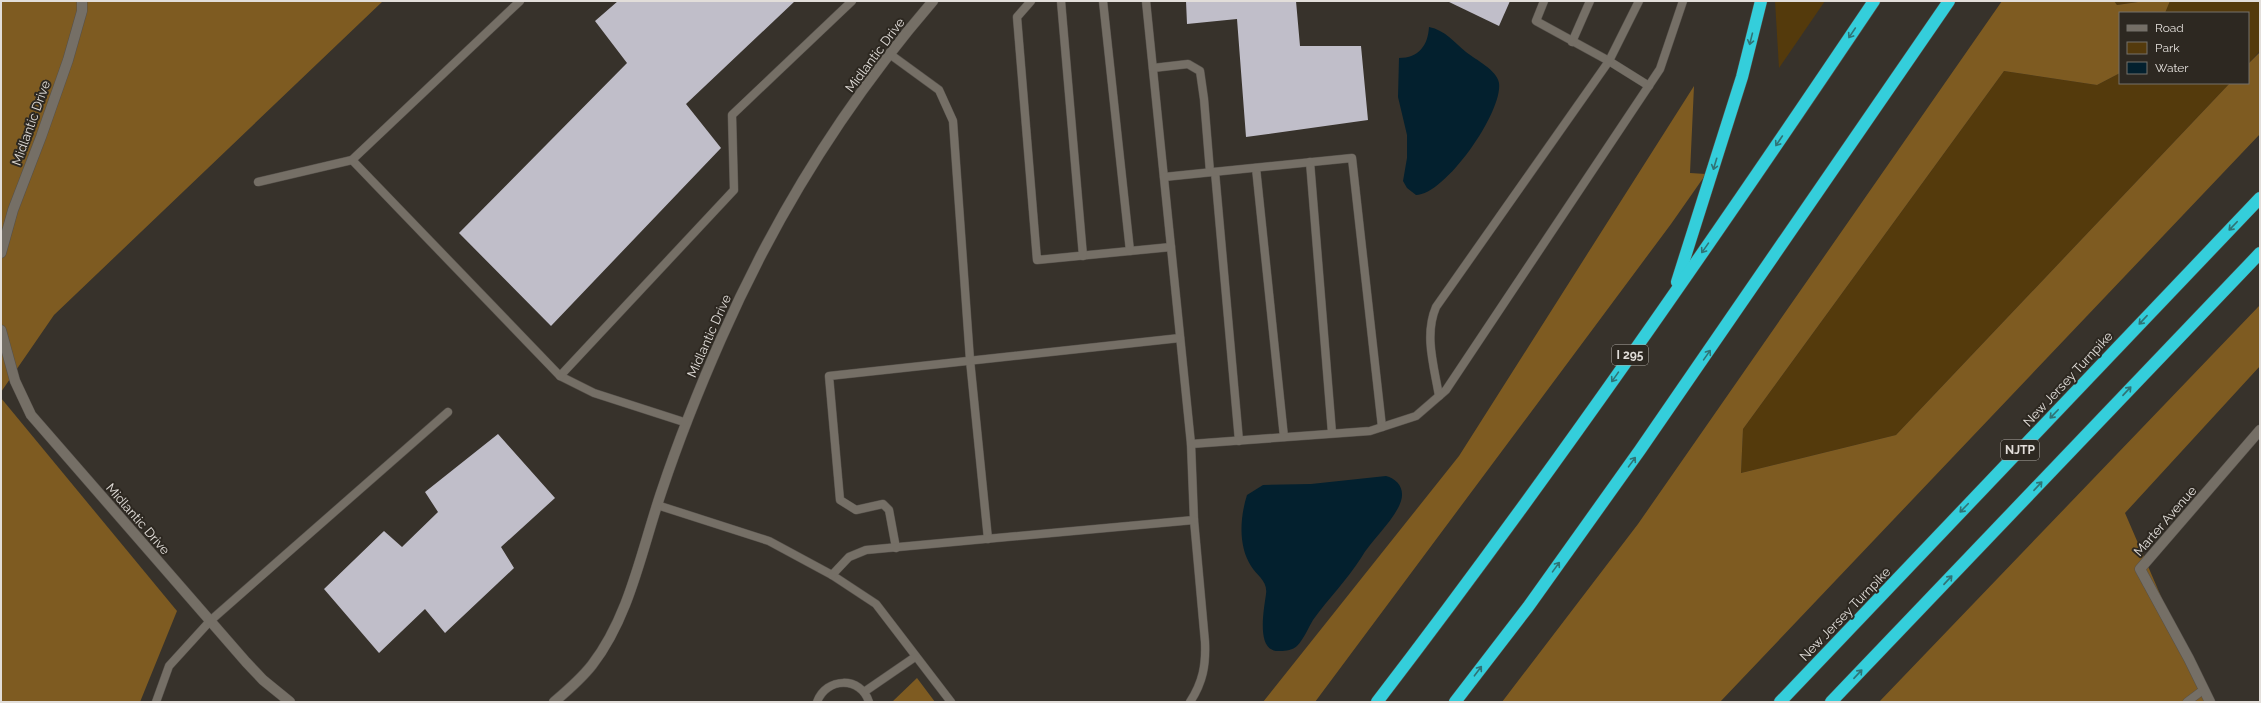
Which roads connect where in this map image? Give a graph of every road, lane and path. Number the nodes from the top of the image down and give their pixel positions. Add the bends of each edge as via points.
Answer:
1 (82, 1) edge
2 (520, 1) edge
3 (852, 1) edge
4 (933, 1) edge
5 (1031, 1) edge
6 (1061, 1) edge
7 (1103, 1) edge
8 (1146, 1) edge
9 (1544, 1) edge
10 (1590, 1) edge
11 (1639, 1) edge
12 (1683, 1) edge
13 (1760, 1) edge
14 (1874, 1) edge
15 (1949, 1) edge
16 (1572, 42) junction
17 (891, 55) junction
18 (1610, 61) junction
19 (1153, 68) junction
20 (1649, 86) junction
21 (352, 160) junction
22 (1310, 162) junction
23 (1256, 168) junction
24 (1213, 172) junction
25 (1164, 177) junction
26 (258, 182) dead end
27 (2260, 198) edge
28 (1171, 247) junction
29 (1130, 251) junction
30 (1, 253) edge
31 (2260, 253) edge
32 (1083, 256) junction
33 (1674, 293) junction
34 (1, 330) edge
35 (1180, 338) junction
36 (970, 360) junction
37 (560, 376) junction
38 (1439, 396) junction
39 (448, 412) dead end
40 (686, 423) junction
41 (1382, 427) junction
42 (2260, 430) edge
43 (1332, 434) junction
44 (1284, 437) junction
45 (1238, 441) junction
46 (1191, 444) junction
47 (657, 505) junction
48 (1194, 520) junction
49 (988, 539) junction
50 (896, 548) junction
51 (832, 575) junction
52 (210, 621) junction
53 (915, 657) junction
54 (2203, 690) junction
55 (864, 692) junction
56 (156, 702) edge
57 (290, 702) edge
58 (554, 702) edge
59 (817, 702) edge
60 (869, 702) edge
61 (951, 702) edge
62 (1190, 702) edge
63 (1377, 702) edge
64 (1455, 702) edge
65 (1780, 702) edge
66 (1831, 702) edge
67 (2187, 702) edge
68 (2210, 702) edge

1 - 30 street, Midlantic Drive via 82,11 68,60 13,210
2 - 21 lane
3 - 37 lane via 732,114 734,190
4 - 17 street, Midlantic Drive
5 - 32 lane via 1017,17 1037,260
6 - 32 lane
7 - 29 lane
8 - 19 lane
9 - 16 lane via 1536,21
10 - 16 lane
11 - 18 lane
12 - 20 lane via 1660,69
13 -> 33 highway via 1742,77
14 -> 33 highway, I 295
64 -> 15 highway via 1528,607 1640,450
16 - 18 lane
17 - 36 lane via 939,90 953,122
17 - 40 street, Midlantic Drive via 821,153 777,225 735,308
18 - 20 lane
18 - 38 lane via 1436,307 1430,320 1431,352
19 - 24 lane via 1188,64 1200,71
19 - 25 lane
20 - 38 lane via 1446,390
21 - 26 lane
21 - 37 lane
22 - 23 lane
22 - 41 lane via 1352,158
22 - 43 lane
23 - 24 lane
23 - 44 lane
24 - 25 lane
24 - 45 lane
25 - 28 lane
27 -> 65 highway, New Jersey Turnpike / NJTP
28 - 29 lane
28 - 35 lane
29 - 32 lane
66 -> 31 highway, NJTP
33 -> 63 highway, I 295 via 1513,522
34 - 52 street, Midlantic Drive via 15,381 31,415
35 - 36 lane
35 - 46 lane
36 - 49 lane
36 - 50 lane via 829,376 840,500 856,510 883,504 889,510
37 - 40 lane via 594,393
38 - 41 lane via 1416,416
39 - 52 lane
40 - 47 street, Midlantic Drive
41 - 43 lane
42 - 54 street, Marter Avenue via 2140,569
43 - 44 lane
44 - 45 lane
45 - 46 lane
46 - 48 lane
47 - 51 lane via 769,541
47 - 58 street, Midlantic Drive via 626,600 613,630 592,666
48 - 49 lane
48 - 62 lane via 1206,661 1202,680
49 - 50 lane
50 - 51 lane via 866,550 854,554
51 - 53 lane via 876,604
52 - 56 lane via 169,666
52 - 57 street, Midlantic Drive via 263,680
53 - 55 lane
53 - 61 lane
54 - 67 lane
54 - 68 street, Marter Avenue
55 - 59 lane via 849,683 840,682 824,689
55 - 60 lane

